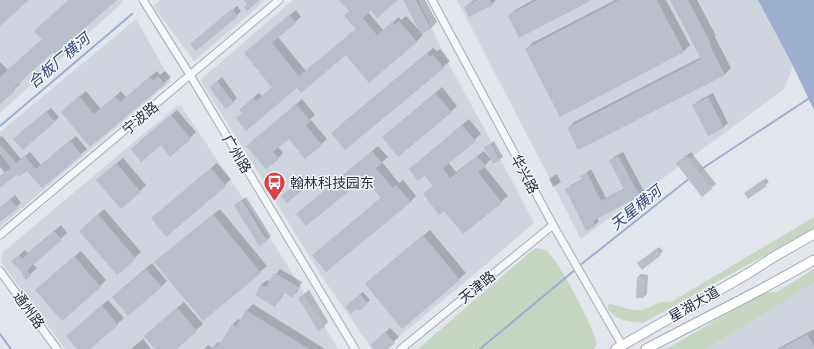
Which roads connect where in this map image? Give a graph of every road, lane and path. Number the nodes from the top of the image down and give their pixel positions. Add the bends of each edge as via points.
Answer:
1 (143, 0) edge
2 (279, 0) edge
3 (432, 0) edge
4 (190, 75) junction
5 (553, 225) junction
6 (814, 234) edge
7 (0, 235) edge
8 (814, 260) edge
9 (0, 271) edge
10 (619, 347) edge
11 (57, 349) edge
12 (355, 349) edge
13 (401, 349) edge
14 (646, 349) edge

1 - 4 street, 广州路
2 - 4 street, 宁波路
3 - 5 street, 华兴路
4 - 7 street, 宁波路
4 - 12 street, 广州路
5 - 10 street, 华兴路
5 - 13 street, 天津路
6 - 10 main road, 星湖大道
8 - 14 main road, 星湖大道
9 - 11 street, 通州路

